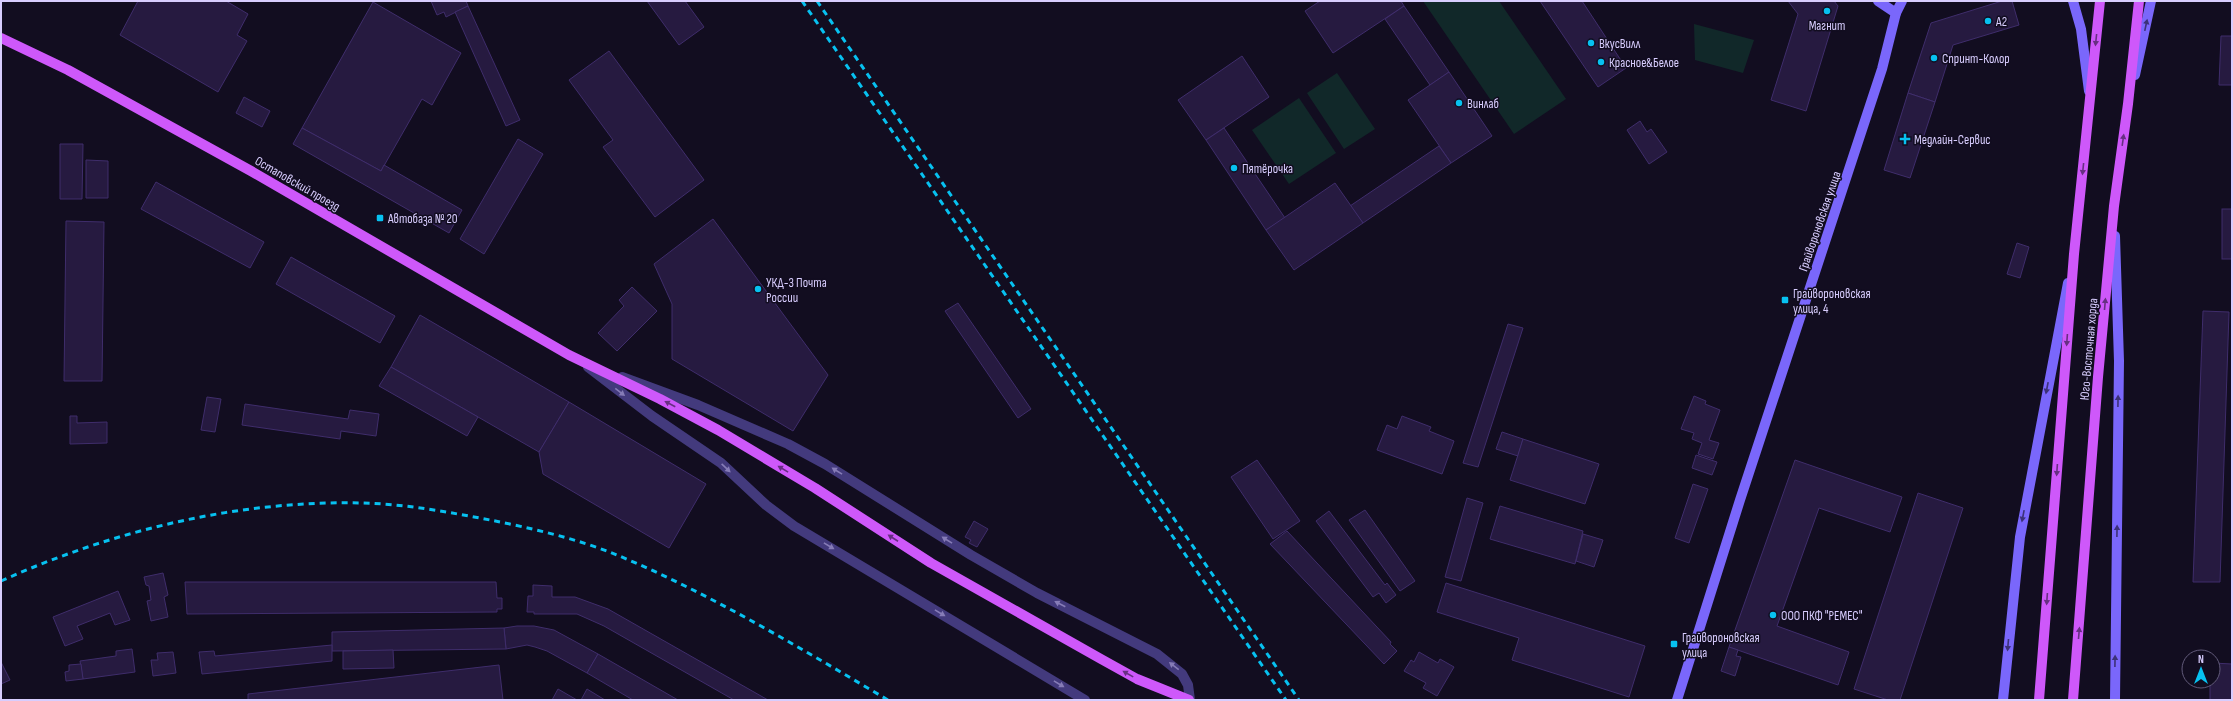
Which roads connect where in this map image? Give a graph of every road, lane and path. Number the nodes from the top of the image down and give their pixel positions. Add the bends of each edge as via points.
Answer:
1 (1878, 1) edge
2 (1902, 1) edge
3 (2073, 1) edge
4 (2100, 1) edge
5 (2139, 1) edge
6 (2151, 1) edge
7 (1896, 13) junction
8 (1, 38) edge
9 (2090, 100) junction
10 (2128, 104) junction
11 (2114, 206) junction
12 (2074, 254) junction
13 (578, 359) junction
14 (605, 371) junction
15 (1085, 700) edge
16 (1189, 700) edge
17 (1677, 700) edge
18 (2003, 700) edge
19 (2039, 700) edge
20 (2073, 700) edge
21 (2115, 700) edge

1 - 7 main road
2 - 7 main road, Грайвороновская улица
3 - 9 main road via 2081,29
4 -> 9 main road, Юго-Восточная хорда
5 - 10 main road, Юго-Восточная хорда
10 -> 6 main road
7 - 17 main road, Грайвороновская улица via 1875,92
8 - 13 main road, Остаповский проезд via 68,70 244,167
9 -> 12 main road, Юго-Восточная хорда
11 -> 10 main road, Юго-Восточная хорда
20 -> 11 main road, Юго-Восточная хорда
21 -> 11 main road via 2119,361
12 -> 18 main road via 2020,537
12 -> 19 main road, Юго-Восточная хорда
13 - 14 main road, Остаповский проезд
13 -> 15 street via 652,416 721,463 766,505 794,526
16 -> 14 main road, Остаповский проезд via 1137,679 1011,609 931,563 815,488 718,430
16 -> 14 street via 1188,685 1182,674 1157,654 1038,593 971,555 825,464 788,444 698,405

